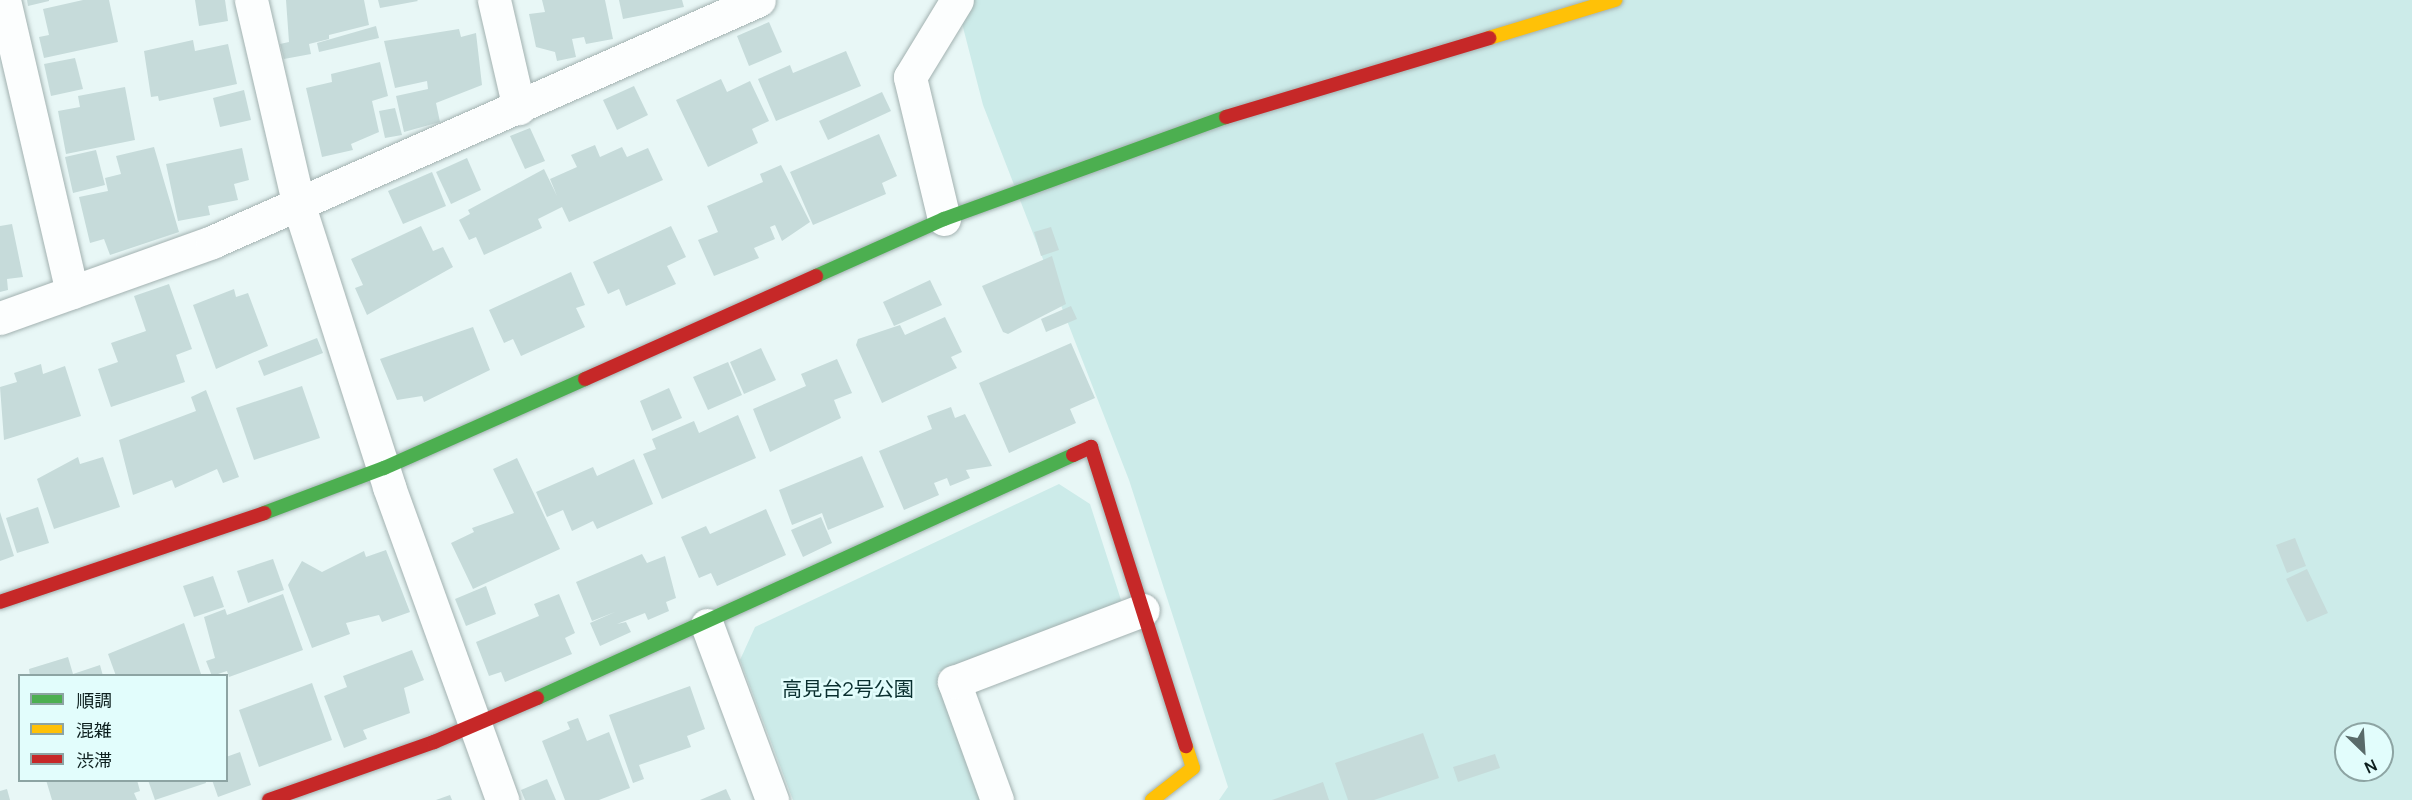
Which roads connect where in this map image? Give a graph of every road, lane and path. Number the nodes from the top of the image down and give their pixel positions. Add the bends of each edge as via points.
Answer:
1 (4, 0) edge
2 (251, 0) edge
3 (494, 0) edge
4 (957, 0) edge
5 (1615, 0) edge
6 (747, 3) edge
7 (519, 108) junction
8 (299, 206) junction
9 (944, 219) junction
10 (72, 292) junction
11 (0, 318) edge
12 (384, 468) junction
13 (0, 602) edge
14 (1143, 610) junction
15 (707, 625) junction
16 (474, 724) junction
17 (269, 800) edge
18 (502, 800) edge
19 (772, 800) edge
20 (997, 800) edge
21 (1152, 800) edge

1 - 10 street
2 - 8 street
3 - 7 street
4 - 9 street via 910,77
5 - 9 street via 1169,134
6 - 7 street
7 - 8 street
8 - 10 street
8 - 12 street
9 - 12 street
10 - 11 street
12 - 13 street via 155,553
12 - 16 street
14 - 15 street via 1090,447
14 - 20 street via 954,682
14 - 21 street via 1193,768
15 - 16 street
15 - 19 street
16 - 17 street
16 - 18 street

